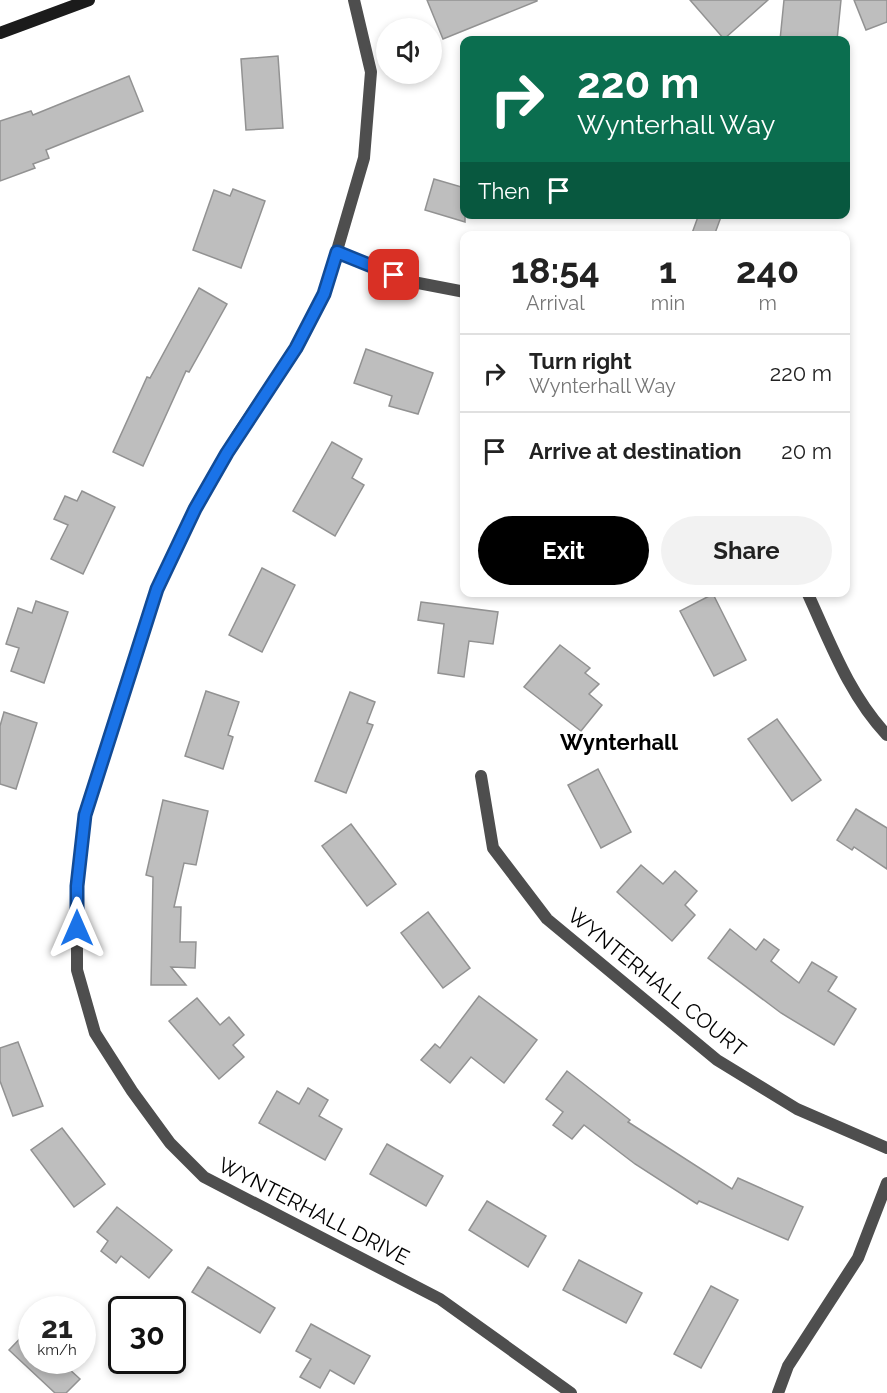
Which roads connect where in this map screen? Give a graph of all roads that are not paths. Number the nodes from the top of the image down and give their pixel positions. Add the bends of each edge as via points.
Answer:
1 (89, 0) edge
2 (354, 0) edge
3 (0, 33) edge
4 (337, 252) junction
5 (460, 291) edge
6 (809, 597) edge
7 (887, 735) edge
8 (481, 776) dead end
9 (887, 1148) edge
10 (887, 1184) edge
11 (570, 1393) edge
12 (778, 1393) edge

1 - 3 street
2 - 4 street, WYNTERHALL DRIVE via 371,72 364,158
4 - 5 street via 414,282
4 - 11 street, WYNTERHALL DRIVE via 324,294 296,348 227,453 157,589 85,815 77,886 77,970 96,1033 170,1143 204,1177 440,1299
6 - 7 street via 844,673 871,718
8 - 9 street, WYNTERHALL COURT via 493,848 547,919 717,1060 797,1109
10 - 12 street via 858,1258 788,1366

